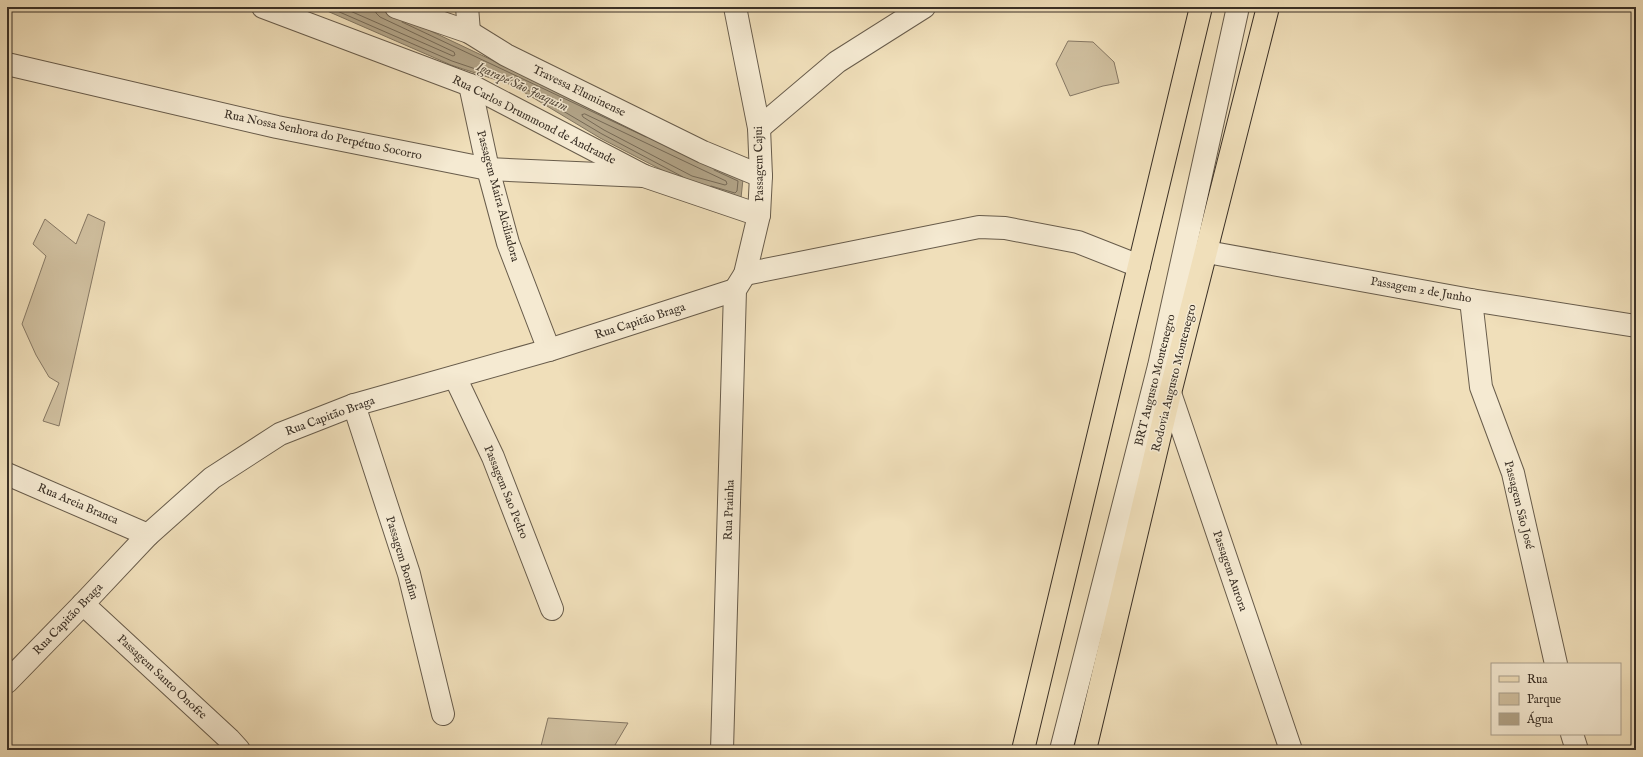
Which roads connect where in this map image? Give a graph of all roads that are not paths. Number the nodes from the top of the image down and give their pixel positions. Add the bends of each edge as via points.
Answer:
1 (263, 7) edge
2 (396, 7) edge
3 (467, 7) edge
4 (735, 7) edge
5 (924, 7) edge
6 (1201, 7) edge
7 (1238, 7) edge
8 (1268, 7) edge
9 (469, 32) junction
10 (7, 64) edge
11 (470, 85) junction
12 (759, 128) junction
13 (488, 169) junction
14 (644, 176) junction
15 (761, 176) junction
16 (759, 215) junction
17 (1207, 252) junction
18 (1139, 266) junction
19 (740, 282) junction
20 (1471, 300) junction
21 (1636, 326) edge
22 (549, 350) junction
23 (455, 377) junction
24 (1170, 393) junction
25 (354, 405) junction
26 (7, 474) edge
27 (148, 535) junction
28 (83, 604) junction
29 (552, 609) dead end
30 (1556, 663) edge
31 (7, 682) edge
32 (443, 714) dead end
33 (1572, 735) edge
34 (239, 750) edge
35 (722, 750) edge
36 (1023, 750) edge
37 (1061, 750) edge
38 (1085, 750) edge
39 (1291, 750) edge
40 (1577, 750) edge

1 - 11 street, Rua Carlos Drummond de Andrande
2 - 9 street, Travessa Fluminense
3 - 9 street
4 - 12 street, Passagem Cajui
5 - 12 street via 837,62
6 - 18 main road
7 - 37 street, BRT Augusto Montenegro via 1159,366
8 - 17 main road, Rodovia Augusto Montenegro
9 - 15 street, Travessa Fluminense via 506,55 702,152
10 - 13 street, Rua Nossa Senhora do Perpétuo Socorro via 277,127
11 - 13 street, Passagem Maira Alciliadora
11 - 14 street, Rua Carlos Drummond de Andrande
12 - 15 street, Passagem Cajui
13 - 14 street, Rua Nossa Senhora do Perpétuo Socorro
13 - 22 street, Passagem Maira Alciliadora via 508,243
14 - 16 street, Rua Carlos Drummond de Andrande
15 - 16 street, Passagem Cajui
16 - 19 street, Passagem Cajui
17 - 20 street, Passagem 2 de Junho
17 - 24 main road, Rodovia Augusto Montenegro
18 - 19 street, Rua Capitão Braga via 1078,242 1005,228 980,227
18 - 36 main road
19 - 22 street, Rua Capitão Braga
19 - 35 street, Rua Prainha
20 - 21 street, Passagem 2 de Junho
20 - 30 street, Passagem São José via 1482,387 1513,473
22 - 23 street, Rua Capitão Braga
23 - 25 street, Rua Capitão Braga
23 - 29 street, Passagem Sao Pedro via 493,457
24 - 38 main road, Rodovia Augusto Montenegro
24 - 39 street, Passagem Aurora
25 - 27 street, Rua Capitão Braga via 280,434 212,478
25 - 32 street, Passagem Bonfim via 409,574
26 - 27 street, Rua Areia Branca
27 - 28 street, Rua Capitão Braga
28 - 31 street, Rua Capitão Braga
28 - 34 street, Passagem Santo Onofre
33 - 40 street

